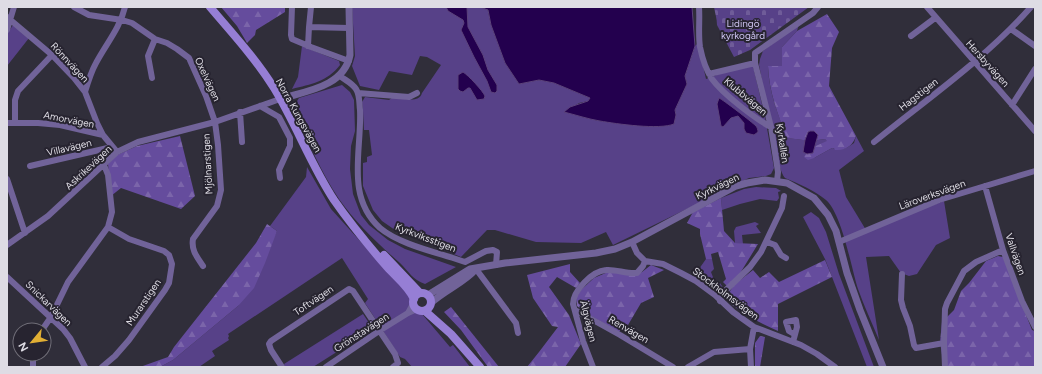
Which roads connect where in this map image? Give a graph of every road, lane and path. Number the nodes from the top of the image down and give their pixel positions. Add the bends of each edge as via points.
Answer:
1 (14, 7) edge
2 (74, 7) edge
3 (125, 7) edge
4 (210, 7) edge
5 (292, 7) edge
6 (311, 7) edge
7 (349, 7) edge
8 (699, 7) edge
9 (818, 7) edge
10 (927, 7) edge
11 (1031, 7) edge
12 (9, 18) edge
13 (935, 18) junction
14 (122, 20) junction
15 (309, 27) junction
16 (349, 28) junction
17 (1011, 29) junction
18 (7, 30) edge
19 (911, 36) dead end
20 (155, 39) junction
21 (308, 46) junction
22 (1035, 46) edge
23 (52, 55) junction
24 (349, 61) junction
25 (974, 62) junction
26 (755, 63) junction
27 (1035, 69) edge
28 (709, 74) junction
29 (340, 76) junction
30 (152, 78) dead end
31 (85, 92) junction
32 (358, 93) junction
33 (416, 94) dead end
34 (280, 99) junction
35 (1012, 105) junction
36 (260, 106) junction
37 (240, 112) junction
38 (215, 122) junction
39 (7, 123) edge
40 (15, 123) junction
41 (771, 127) junction
42 (1035, 131) edge
43 (104, 135) junction
44 (242, 142) dead end
45 (874, 142) dead end
46 (112, 147) junction
47 (117, 152) junction
48 (104, 165) junction
49 (30, 166) dead end
50 (1035, 171) edge
51 (280, 178) dead end
52 (7, 179) edge
53 (777, 181) junction
54 (984, 186) junction
55 (784, 196) dead end
56 (108, 227) junction
57 (25, 233) junction
58 (632, 242) junction
59 (767, 242) junction
60 (839, 242) junction
61 (7, 245) edge
62 (1003, 250) junction
63 (786, 258) dead end
64 (645, 261) junction
65 (496, 265) junction
66 (203, 266) dead end
67 (476, 269) junction
68 (902, 274) dead end
69 (7, 277) edge
70 (422, 301) junction
71 (720, 301) junction
72 (575, 310) junction
73 (51, 317) junction
74 (48, 322) edge
75 (754, 327) junction
76 (1035, 327) edge
77 (379, 331) junction
78 (518, 333) dead end
79 (451, 334) junction
80 (794, 334) dead end
81 (792, 342) junction
82 (944, 343) junction
83 (750, 349) junction
84 (85, 367) edge
85 (102, 367) edge
86 (282, 367) edge
87 (326, 367) edge
88 (393, 367) edge
89 (480, 367) edge
90 (593, 367) edge
91 (673, 367) edge
92 (688, 367) edge
93 (751, 367) edge
94 (835, 367) edge
95 (883, 367) edge
96 (945, 367) edge

1 - 12 street
2 - 14 street, Oxelvägen via 89,15
3 - 14 street
4 - 34 main road, Norra Kungsvägen via 253,59
5 - 21 street via 291,35 295,41
6 - 15 street
7 - 16 street
8 - 28 street, Klubbvägen via 700,47
9 - 26 street via 755,53
10 - 13 street, Hersbyvägen
11 - 17 street, Hagstigen
12 - 18 street
12 - 23 street, Rönnvägen
13 - 19 street
13 - 25 street, Hersbyvägen
14 - 20 street, Oxelvägen via 132,23
14 - 31 street via 95,64
15 - 16 street
15 - 21 street
16 - 24 street
17 - 22 street
17 - 25 street, Hagstigen
20 - 30 street via 148,56
20 - 38 street, Oxelvägen via 167,43 188,58
21 - 24 street
23 - 31 street, Rönnvägen
23 - 40 street via 18,91
24 - 29 street
25 - 35 street, Hersbyvägen
25 - 45 street, Hagstigen
26 - 28 street
26 - 41 street, Kyrkallén
27 - 35 street
28 - 41 street, Klubbvägen via 730,96
29 - 32 street
29 - 34 street via 328,84
31 - 43 street, Rönnvägen
32 - 33 street via 409,97
32 - 65 street, Kyrkviksstigen via 358,185 372,219 394,237 465,262 493,250 497,252
34 - 36 street, Askrikevägen
34 - 70 main road, Norra Kungsvägen via 326,186 352,223 390,271
35 - 42 street, Hersbyvägen
36 - 37 street, Askrikevägen
36 - 51 street via 279,117 290,138 290,146 279,170
37 - 38 street, Askrikevägen
37 - 44 street
38 - 47 street, Askrikevägen via 138,142
38 - 66 street, Mjölnarstigen via 221,190 217,206 193,239 192,245
39 - 40 street, Amorvägen
40 - 43 street, Amorvägen via 60,125
41 - 53 street, Kyrkallén
43 - 46 street, Rönnvägen
46 - 47 street, Rönnvägen
46 - 49 street, Villavägen
47 - 48 street, Askrikevägen
48 - 56 street via 108,175 112,212
48 - 57 street, Askrikevägen via 48,216
50 - 54 street, Läroverksvägen
52 - 57 street
53 - 58 street, Kyrkvägen via 758,181 736,186
53 - 60 street, Kyrkvägen via 787,183 814,198 828,215
54 - 60 street, Läroverksvägen via 933,202
54 - 62 street, Vallvägen
55 - 59 street via 782,208
56 - 73 street via 68,282
56 - 85 street, Murarstigen via 129,239 164,251 169,255 172,264 168,283 156,303 129,340
57 - 61 street, Askrikevägen
58 - 64 street via 637,253
58 - 65 street, Kyrkvägen via 596,254
59 - 63 street via 776,245
59 - 71 street via 755,262 726,290
60 - 95 street, Kyrkvägen via 860,310
62 - 76 street, Vallvägen via 1022,301
62 - 82 street via 976,262 964,271 945,310
64 - 71 street, Stockholmsvägen via 662,264 681,273 696,281
64 - 72 street, Älgvägen via 637,273 606,270 597,272 577,290 573,299
65 - 67 street, Kyrkvägen
67 - 70 street, Kyrkvägen via 439,296
67 - 78 street via 516,323
68 - 82 street via 901,300 914,345 916,348
69 - 73 street, Snickarvägen
70 - 77 street, Grönstavägen
70 - 79 main road, Norra Kungsvägen
70 - 79 main road, Norra Kungsvägen via 422,311
71 - 75 street, Stockholmsvägen
72 - 90 street, Älgvägen
72 - 91 street, Renvägen
73 - 74 street
73 - 84 street, Snickarvägen via 70,338
75 - 81 street, Stockholmsvägen
75 - 83 street
77 - 86 street, Toftvägen via 353,291 347,290 271,340 271,350
77 - 87 street, Grönstavägen
77 - 88 street via 398,360
79 - 89 main road, Norra Kungsvägen
80 - 81 street
81 - 94 street, Stockholmsvägen via 817,354
82 - 96 street
83 - 92 street via 714,352
83 - 93 street

